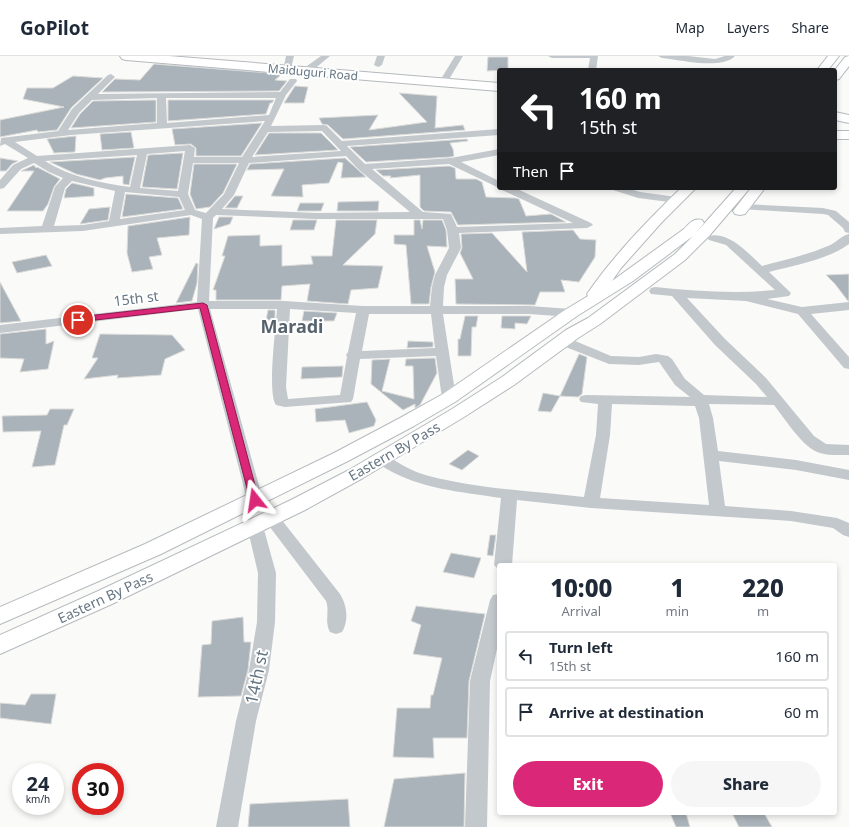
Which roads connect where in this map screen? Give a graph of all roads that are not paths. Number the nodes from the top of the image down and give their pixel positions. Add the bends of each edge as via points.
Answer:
1 (126, 56) edge
2 (161, 56) edge
3 (326, 56) edge
4 (381, 56) edge
5 (459, 56) edge
6 (552, 56) edge
7 (662, 56) edge
8 (731, 56) edge
9 (834, 56) edge
10 (289, 61) edge
11 (848, 63) edge
12 (378, 65) dead end
13 (310, 68) junction
14 (592, 68) edge
15 (824, 68) edge
16 (837, 75) edge
17 (112, 77) dead end
18 (446, 79) junction
19 (293, 80) dead end
20 (497, 83) edge
21 (497, 87) edge
22 (162, 95) junction
23 (282, 95) junction
24 (90, 97) junction
25 (837, 116) edge
26 (272, 118) junction
27 (849, 119) edge
28 (162, 125) junction
29 (837, 125) edge
30 (849, 126) edge
31 (264, 129) junction
32 (497, 132) edge
33 (61, 133) junction
34 (467, 134) junction
35 (837, 135) edge
36 (849, 135) edge
37 (2, 141) edge
38 (339, 144) junction
39 (143, 151) junction
40 (497, 152) edge
41 (349, 153) junction
42 (484, 155) junction
43 (34, 159) junction
44 (189, 160) junction
45 (245, 160) junction
46 (451, 161) junction
47 (362, 167) junction
48 (70, 177) junction
49 (497, 184) edge
50 (0, 186) edge
51 (121, 188) junction
52 (510, 190) edge
53 (623, 190) edge
54 (687, 190) edge
55 (724, 190) edge
56 (741, 190) edge
57 (757, 190) edge
58 (134, 191) junction
59 (183, 194) junction
60 (677, 200) junction
61 (744, 207) junction
62 (191, 212) junction
63 (210, 215) junction
64 (420, 215) junction
65 (114, 224) junction
66 (48, 229) junction
67 (453, 230) junction
68 (849, 230) edge
69 (0, 231) edge
70 (713, 238) junction
71 (847, 242) edge
72 (760, 270) junction
73 (655, 290) junction
74 (676, 293) junction
75 (746, 297) junction
76 (590, 301) junction
77 (203, 305) junction
78 (284, 305) junction
79 (849, 306) edge
80 (363, 310) junction
81 (436, 311) junction
82 (802, 312) junction
83 (571, 313) junction
84 (594, 321) junction
85 (0, 329) edge
86 (563, 341) junction
87 (442, 352) junction
88 (353, 355) junction
89 (849, 365) edge
90 (449, 398) junction
91 (586, 399) dead end
92 (701, 400) junction
93 (605, 401) junction
94 (776, 401) junction
95 (849, 450) edge
96 (711, 455) junction
97 (381, 459) junction
98 (849, 475) edge
99 (509, 494) junction
100 (255, 500) junction
101 (591, 503) junction
102 (718, 512) junction
103 (263, 522) junction
104 (849, 531) edge
105 (503, 563) edge
106 (497, 609) edge
107 (0, 616) edge
108 (336, 627) dead end
109 (0, 645) edge
110 (228, 827) edge
111 (476, 827) edge

1 - 21 highway, Maiduguri Road
2 - 10 highway, Maiduguri Road
3 - 13 street
4 - 12 street
5 - 18 street
6 - 14 street via 594,56
7 - 8 street via 715,61
9 - 15 main road
10 - 13 highway, Maiduguri Road
11 - 16 main road
13 - 18 highway, Maiduguri Road
17 - 24 street
18 - 20 highway, Maiduguri Road
19 - 23 street
22 - 23 street
22 - 24 street
22 - 28 street
23 - 26 street
24 - 33 street via 75,111
25 - 27 highway
26 - 28 street
26 - 31 street
28 - 33 street
29 - 30 highway
31 - 38 street via 324,128
31 - 45 street
32 - 34 street
33 - 37 street
34 - 38 street
34 - 42 street
35 - 36 main road
37 - 43 street via 16,145
38 - 41 street
39 - 43 street
39 - 44 street via 190,148
39 - 58 street
40 - 42 street
41 - 45 street
41 - 47 street
42 - 46 street
43 - 48 street
43 - 50 street via 17,167
44 - 45 street
44 - 59 street
45 - 63 street via 229,195
46 - 47 street
46 - 49 street
47 - 64 street
48 - 51 street
48 - 66 street via 60,187
51 - 58 street
51 - 65 street
52 - 67 street via 587,225
53 - 60 street via 638,195
54 - 60 main road
55 - 76 main road, Eastern By Pass via 689,232 628,278
56 - 84 main road, Eastern By Pass via 680,257
57 - 61 main road
58 - 59 street
59 - 62 street
60 - 76 main road via 616,265
61 - 68 street via 832,213
61 - 70 main road
62 - 63 street
62 - 65 street
63 - 64 street
63 - 77 street
64 - 67 street via 447,216
65 - 66 street
66 - 69 street
67 - 81 street via 455,248 445,263 438,283
70 - 72 street via 730,243
70 - 73 main road
71 - 72 street via 829,251
72 - 75 street via 785,293
73 - 74 street
73 - 84 main road via 621,312
74 - 75 street
74 - 94 street
75 - 82 street
76 - 83 main road, Eastern By Pass
77 - 78 street, 15th st
77 - 85 street, 15th st
77 - 100 street
78 - 80 street, 15th st
78 - 88 street via 279,387 281,402 346,399
79 - 82 street
80 - 81 street, 15th st
80 - 88 street
81 - 83 street, 15th st via 529,310
81 - 87 street
82 - 89 street
83 - 90 main road, Eastern By Pass
84 - 86 main road, Eastern By Pass
86 - 92 street via 609,360 663,359 680,382
86 - 97 main road, Eastern By Pass via 458,413
87 - 88 street
87 - 90 street
90 - 100 main road, Eastern By Pass
91 - 93 street
92 - 93 street
92 - 94 street
92 - 96 street
93 - 101 street via 603,435
94 - 95 street via 821,448
96 - 98 street via 796,465
96 - 102 street
97 - 99 street via 400,471 422,479
97 - 103 main road, Eastern By Pass
99 - 101 street
99 - 105 street
100 - 107 main road, Eastern By Pass via 153,549
101 - 102 street
102 - 104 street via 791,516 837,523
103 - 108 street via 334,599 337,607
103 - 109 main road, Eastern By Pass
103 - 110 street, 14th st via 267,573 266,622
106 - 111 street via 480,681

